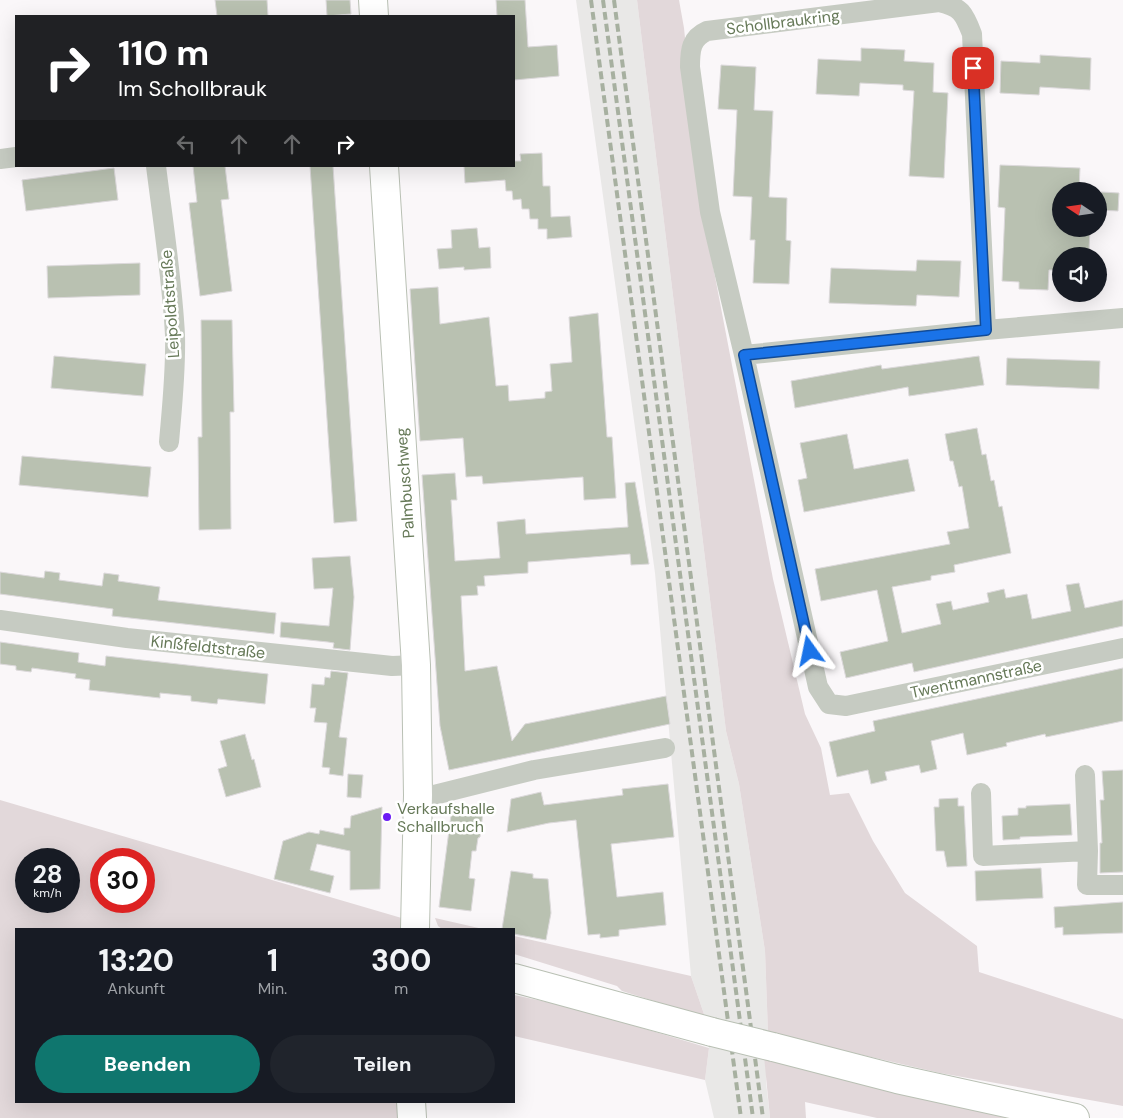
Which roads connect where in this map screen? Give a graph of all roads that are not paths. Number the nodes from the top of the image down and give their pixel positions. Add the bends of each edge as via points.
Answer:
1 (373, 0) edge
2 (374, 15) edge
3 (15, 157) edge
4 (0, 159) edge
5 (156, 167) edge
6 (384, 167) edge
7 (1123, 318) edge
8 (986, 330) junction
9 (744, 355) junction
10 (169, 442) dead end
11 (0, 620) edge
12 (1123, 648) edge
13 (416, 665) junction
14 (665, 748) dead end
15 (1084, 775) dead end
16 (981, 793) dead end
17 (418, 799) junction
18 (1088, 851) junction
19 (1123, 884) edge
20 (415, 928) edge
21 (515, 978) edge
22 (411, 1103) edge
23 (412, 1118) edge
24 (1075, 1118) edge

1 - 2 street
3 - 4 street
5 - 10 street, Leipoldtstraße via 175,336
6 - 13 street, Palmbuschweg
7 - 8 street
8 - 9 street
8 - 9 street, Schollbraukring via 972,34 966,17 954,6 939,2 707,31 698,35 690,51 690,67 710,212
9 - 12 street, Twentmannstraße via 818,687 829,704 846,706
11 - 13 street, Kinßfeldtstraße via 128,638 392,666
13 - 17 street, Palmbuschweg
14 - 17 street via 534,770
15 - 18 street
16 - 18 street via 983,856
17 - 20 street, Palmbuschweg
18 - 19 street via 1087,885
21 - 24 street, bridge via 897,1079
22 - 23 street

